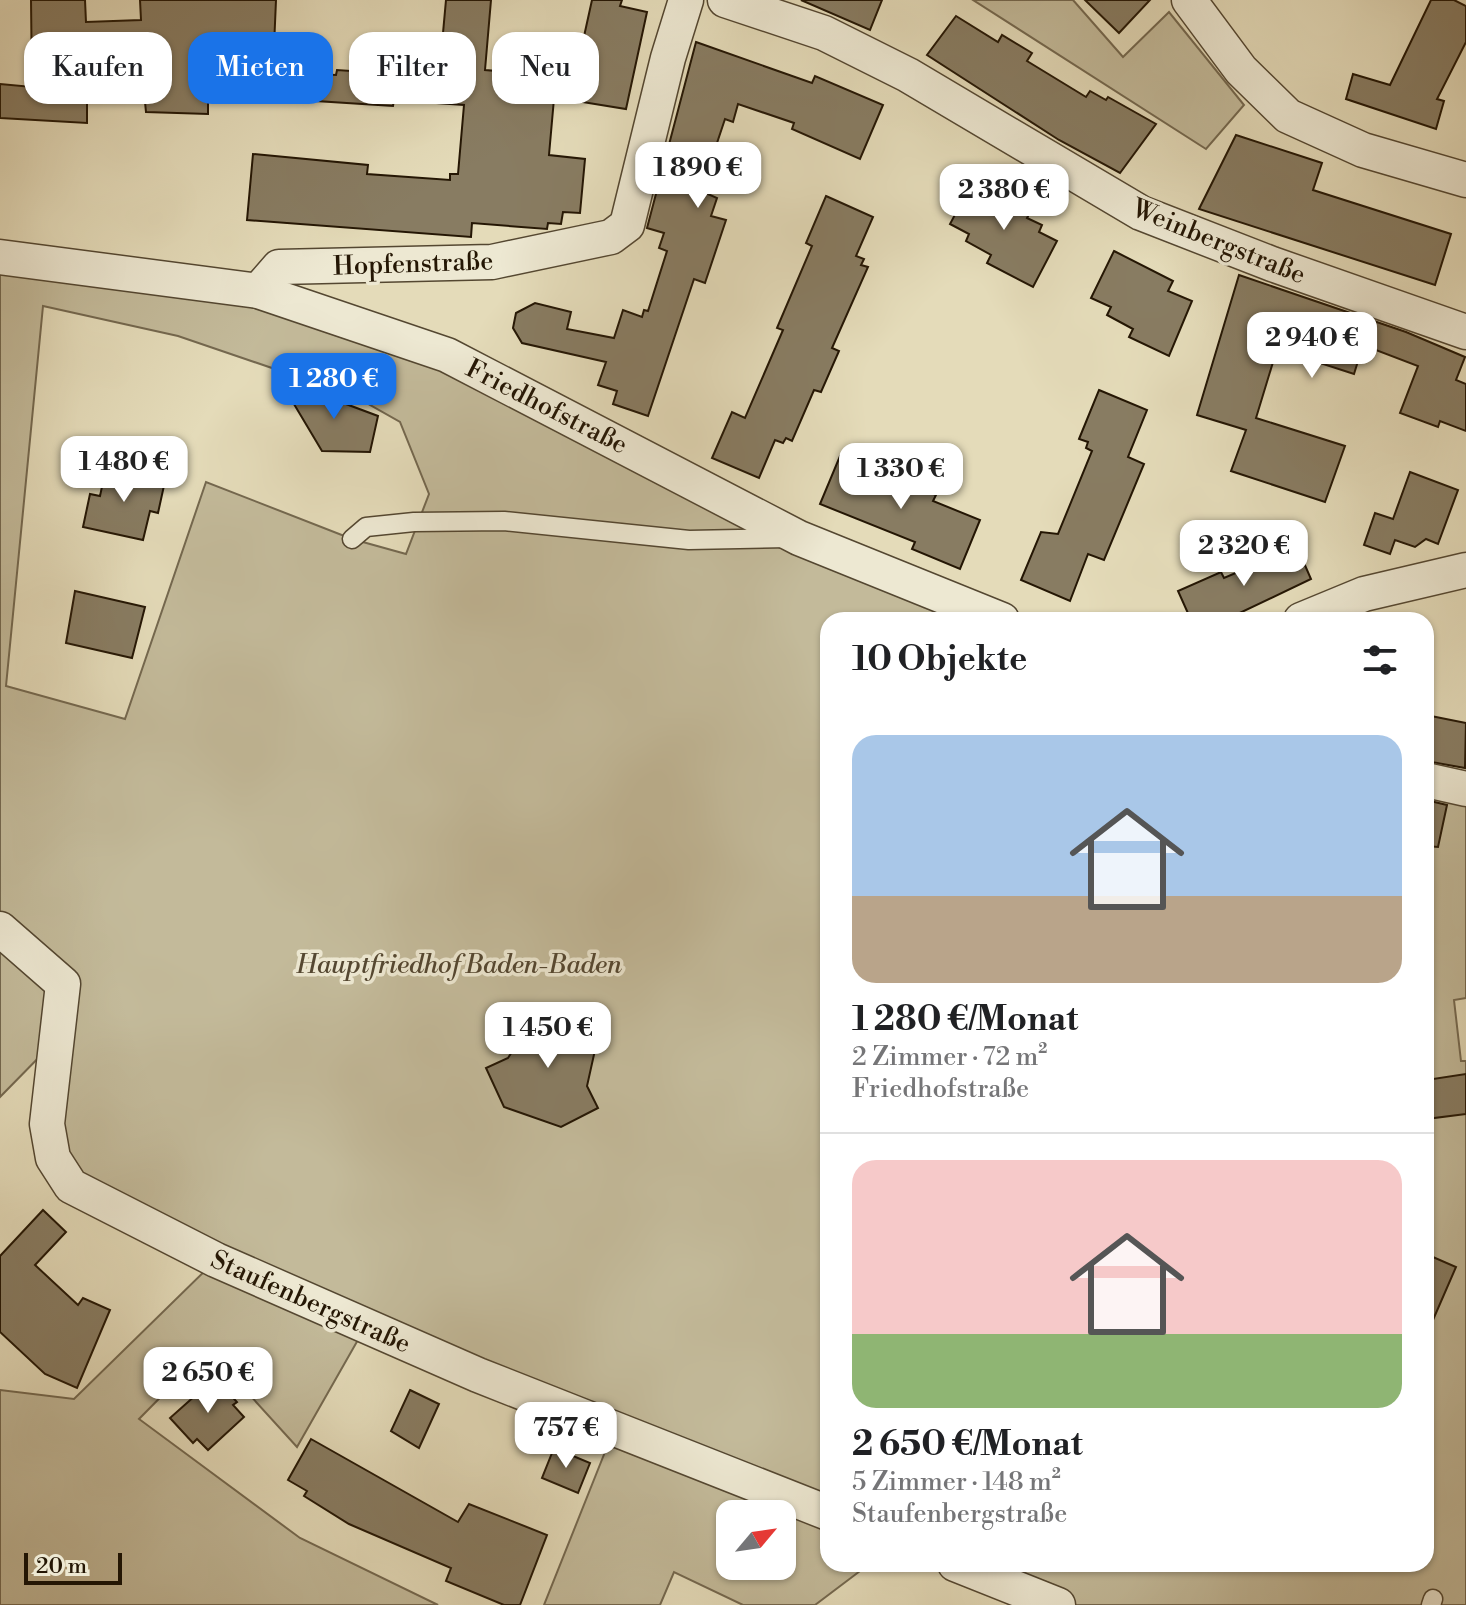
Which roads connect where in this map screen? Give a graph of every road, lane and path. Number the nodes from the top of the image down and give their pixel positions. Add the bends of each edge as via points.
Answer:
1 (686, 0) edge
2 (725, 0) edge
3 (1189, 0) edge
4 (1466, 180) edge
5 (0, 257) edge
6 (258, 291) junction
7 (1466, 332) edge
8 (799, 538) junction
9 (352, 539) dead end
10 (1466, 570) edge
11 (982, 612) edge
12 (1320, 612) edge
13 (1434, 782) edge
14 (1466, 789) edge
15 (0, 929) edge
16 (820, 1510) edge
17 (975, 1572) edge
18 (1058, 1605) edge

1 - 6 street, Hopfenstraße via 627,225 611,237 492,262 279,267
2 - 7 street, Weinbergstraße via 824,33 908,75 1141,213
3 - 4 street via 1241,70 1288,116 1363,150
5 - 6 street, Friedhofstraße
6 - 8 street, Friedhofstraße via 447,355
8 - 9 lane, Friedhofstraße via 689,540 504,521 366,527
8 - 11 street, Friedhofstraße
10 - 12 street via 1364,594
13 - 14 street
15 - 16 street, Staufenbergstraße via 63,984 47,1124 53,1158 71,1186 216,1260 478,1375
17 - 18 street

